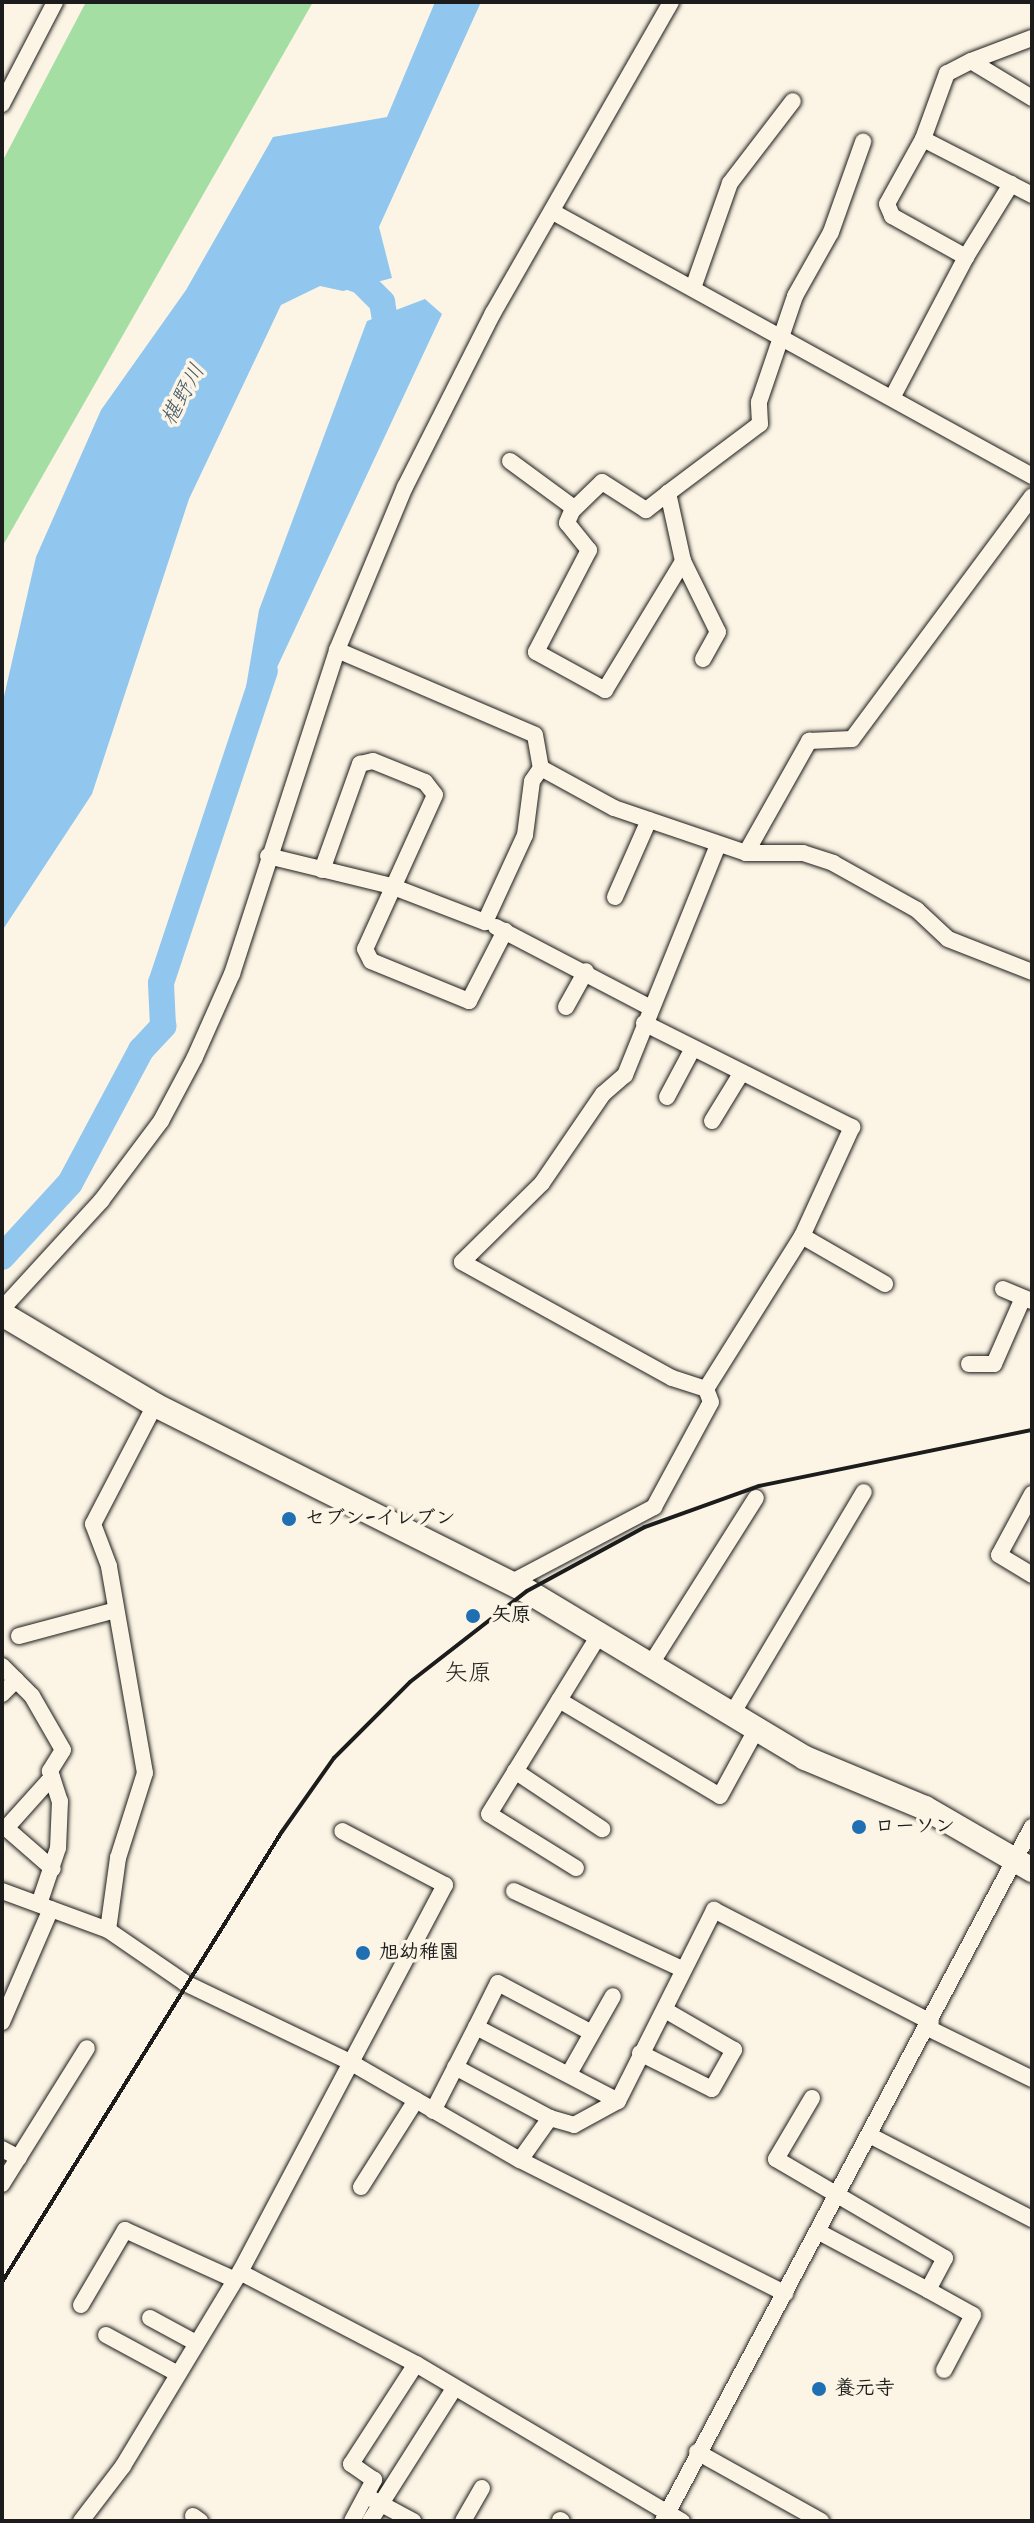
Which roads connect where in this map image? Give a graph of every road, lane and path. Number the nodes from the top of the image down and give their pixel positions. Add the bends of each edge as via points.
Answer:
1 (55, 2) edge
2 (671, 2) edge
3 (1032, 38) edge
4 (971, 61) junction
5 (1032, 98) edge
6 (793, 101) dead end
7 (2, 104) edge
8 (923, 139) junction
9 (863, 142) dead end
10 (1011, 184) junction
11 (1032, 195) edge
12 (553, 212) junction
13 (966, 257) junction
14 (693, 288) junction
15 (783, 333) junction
16 (892, 398) junction
17 (510, 461) dead end
18 (1032, 476) edge
19 (668, 493) junction
20 (1032, 497) edge
21 (574, 508) junction
22 (683, 561) junction
23 (337, 650) junction
24 (703, 659) dead end
25 (541, 768) junction
26 (649, 820) junction
27 (718, 845) junction
28 (746, 853) junction
29 (268, 856) junction
30 (322, 870) junction
31 (391, 886) junction
32 (615, 897) dead end
33 (485, 922) junction
34 (505, 931) junction
35 (586, 971) junction
36 (1032, 972) edge
37 (566, 1007) dead end
38 (646, 1014) junction
39 (693, 1048) junction
40 (742, 1072) junction
41 (667, 1097) dead end
42 (712, 1121) dead end
43 (802, 1236) junction
44 (885, 1284) dead end
45 (1003, 1289) dead end
46 (1028, 1300) edge
47 (2, 1312) edge
48 (969, 1364) dead end
49 (706, 1389) junction
50 (155, 1405) junction
51 (864, 1492) dead end
52 (1032, 1494) edge
53 (756, 1498) dead end
54 (1032, 1575) edge
55 (510, 1583) junction
56 (116, 1610) junction
57 (599, 1635) junction
58 (19, 1636) dead end
59 (2, 1666) edge
60 (649, 1667) junction
61 (16, 1680) junction
62 (2, 1694) edge
63 (559, 1700) junction
64 (732, 1714) junction
65 (756, 1730) junction
66 (515, 1771) junction
67 (52, 1777) junction
68 (1032, 1827) edge
69 (602, 1829) dead end
70 (342, 1831) dead end
71 (1022, 1864) edge
72 (576, 1868) dead end
73 (53, 1869) junction
74 (2, 1891) edge
75 (514, 1891) dead end
76 (45, 1906) junction
77 (108, 1930) junction
78 (682, 1969) junction
79 (613, 1996) dead end
80 (665, 2010) junction
81 (2, 2022) edge
82 (929, 2025) junction
83 (476, 2027) junction
84 (592, 2033) junction
85 (87, 2048) dead end
86 (640, 2053) junction
87 (350, 2062) junction
88 (455, 2067) junction
89 (570, 2072) junction
90 (1032, 2079) edge
91 (812, 2098) dead end
92 (416, 2100) junction
93 (618, 2101) junction
94 (433, 2111) junction
95 (550, 2118) junction
96 (873, 2137) junction
97 (2, 2149) edge
98 (19, 2158) junction
99 (520, 2160) junction
100 (2, 2184) edge
101 (361, 2187) dead end
102 (839, 2197) junction
103 (1032, 2219) edge
104 (819, 2232) junction
105 (236, 2276) junction
106 (928, 2290) junction
107 (785, 2293) junction
108 (81, 2305) dead end
109 (150, 2318) dead end
110 (106, 2335) dead end
111 (196, 2343) junction
112 (416, 2364) junction
113 (944, 2370) dead end
114 (178, 2374) junction
115 (453, 2390) junction
116 (697, 2452) junction
117 (482, 2488) dead end
118 (373, 2500) junction
119 (664, 2517) edge
120 (81, 2521) edge
121 (352, 2521) edge
122 (370, 2521) edge
123 (413, 2521) edge
124 (463, 2521) edge
125 (682, 2521) edge
126 (821, 2521) edge

1 - 7 street
2 - 12 street
3 - 4 street
4 - 5 street
4 - 8 street via 947,73
6 - 14 street via 730,183
8 - 10 street
8 - 13 street via 887,204 892,216
9 - 15 street
10 - 11 street
10 - 13 street
12 - 14 street
12 - 23 street via 405,487
13 - 16 street
14 - 15 street
15 - 16 street
15 - 19 street via 759,402 760,424
16 - 18 street
17 - 21 street
19 - 21 street via 646,510 602,482
19 - 22 street
20 - 28 street via 852,739 809,741
21 - 22 street via 567,523 589,550 536,652 605,690
22 - 24 street via 718,632
23 - 25 street via 535,735
23 - 29 street
25 - 26 street
25 - 33 street via 526,806 525,835
26 - 27 street
26 - 32 street
27 - 28 street
27 - 38 street via 672,968
28 - 36 street via 803,853 833,863 917,910 948,939
29 - 30 street
29 - 47 street via 232,974 161,1121 101,1201
30 - 31 street
30 - 31 street via 360,764 373,761 425,782 435,795
31 - 33 street
31 - 34 street via 365,949 371,961 456,1001 469,1001
33 - 34 street
34 - 35 street
35 - 37 street
35 - 38 street
38 - 39 street
38 - 49 street via 625,1075 542,1183 462,1262 672,1378
39 - 40 street
39 - 41 street
40 - 42 street
40 - 43 street via 852,1127
43 - 44 street
43 - 49 street
45 - 46 street
46 - 48 street via 994,1364
47 - 50 street
49 - 55 street via 711,1402 664,1497
50 - 55 street
50 - 56 street via 93,1524
51 - 64 street
52 - 54 street via 999,1555
53 - 60 street
55 - 57 street
56 - 58 street
56 - 77 street via 145,1773 118,1858
57 - 60 street
57 - 63 street
59 - 61 street
60 - 64 street
61 - 62 street
61 - 67 street via 63,1750
63 - 65 street via 720,1796
63 - 66 street
64 - 65 street
65 - 71 street via 925,1808
66 - 69 street
66 - 72 street via 489,1814
67 - 73 street via 60,1801
67 - 73 street via 6,1828
68 - 71 street
70 - 87 street via 445,1885
71 - 82 street
73 - 76 street
74 - 76 street
75 - 78 street
76 - 77 street
76 - 81 street
77 - 87 street via 185,1983
78 - 80 street
78 - 82 street via 714,1910
79 - 84 street
80 - 86 street
80 - 86 street via 734,2050 712,2089
82 - 90 street
82 - 96 street
83 - 84 street via 498,1983
83 - 88 street
83 - 89 street
84 - 89 street
85 - 98 street
86 - 93 street
87 - 92 street
87 - 105 street
88 - 94 street
88 - 95 street
89 - 93 street
91 - 102 street via 776,2159
92 - 94 street
92 - 101 street
93 - 95 street via 574,2125
94 - 99 street
95 - 99 street
96 - 102 street
96 - 103 street
97 - 98 street
98 - 100 street
99 - 107 street
102 - 104 street
102 - 106 street via 945,2258
104 - 106 street
104 - 107 street
105 - 108 street via 125,2230
105 - 111 street
105 - 112 street
106 - 113 street via 973,2315
107 - 116 street
109 - 111 street
110 - 114 street
111 - 114 street
112 - 115 street
112 - 118 street via 351,2464 374,2480
114 - 120 street
115 - 118 street
115 - 119 street
116 - 119 street
116 - 126 street
117 - 124 street
118 - 121 street
118 - 122 street
118 - 123 street
119 - 125 street

